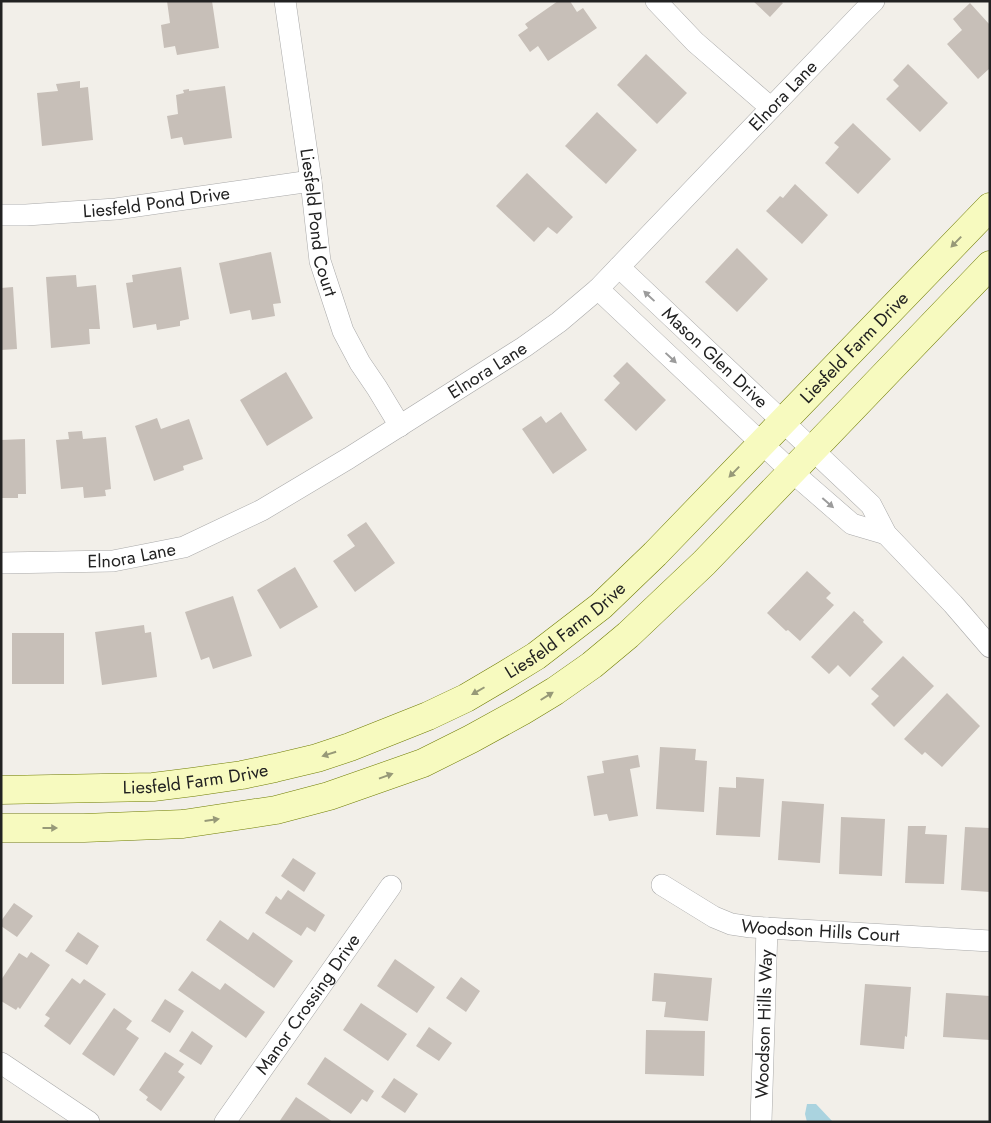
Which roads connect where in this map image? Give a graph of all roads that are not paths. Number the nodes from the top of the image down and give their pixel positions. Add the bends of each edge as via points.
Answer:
1 (284, 1) edge
2 (656, 1) edge
3 (874, 1) edge
4 (771, 108) junction
5 (311, 181) junction
6 (990, 207) edge
7 (1, 215) edge
8 (990, 265) edge
9 (619, 267) junction
10 (598, 289) junction
11 (782, 422) junction
12 (400, 426) junction
13 (762, 443) junction
14 (811, 450) junction
15 (791, 471) junction
16 (886, 534) junction
17 (1, 563) edge
18 (990, 648) edge
19 (1, 790) edge
20 (1, 828) edge
21 (662, 885) dead end
22 (391, 886) dead end
23 (767, 928) junction
24 (990, 942) edge
25 (1, 1063) edge
26 (89, 1122) edge
27 (225, 1122) edge
28 (761, 1122) edge

1 - 5 street, Liesfeld Pond Court
2 - 4 street via 696,42
3 - 4 street, Elnora Lane
4 - 9 street, Elnora Lane
5 - 7 street, Liesfeld Pond Drive via 116,209
5 - 12 street, Liesfeld Pond Court via 320,261 343,331
6 -> 11 street, Liesfeld Farm Drive
8 - 14 street
9 - 10 street, Elnora Lane
11 -> 9 street, Mason Glen Drive
10 - 12 street, Elnora Lane via 524,347
10 -> 13 street, Mason Glen Drive
11 - 13 street, Liesfeld Farm Drive
11 - 14 street, Mason Glen Drive
12 - 17 street, Elnora Lane via 262,510 184,547 113,561
13 - 15 street, Mason Glen Drive
13 -> 19 street, Liesfeld Farm Drive via 601,606 536,656 466,698 428,716 317,758 242,775 153,787
14 - 15 street
14 - 16 street, Mason Glen Drive via 871,505
15 -> 16 street, Mason Glen Drive via 852,524
20 -> 15 street via 126,827 230,818 328,796 424,762 522,711 592,665 704,563
16 - 18 street
21 - 23 street, Woodson Hills Court via 714,918 731,924
22 - 27 street, Manor Crossing Drive
23 - 24 street, Woodson Hills Court
23 - 28 street, Woodson Hills Way
25 - 26 street

